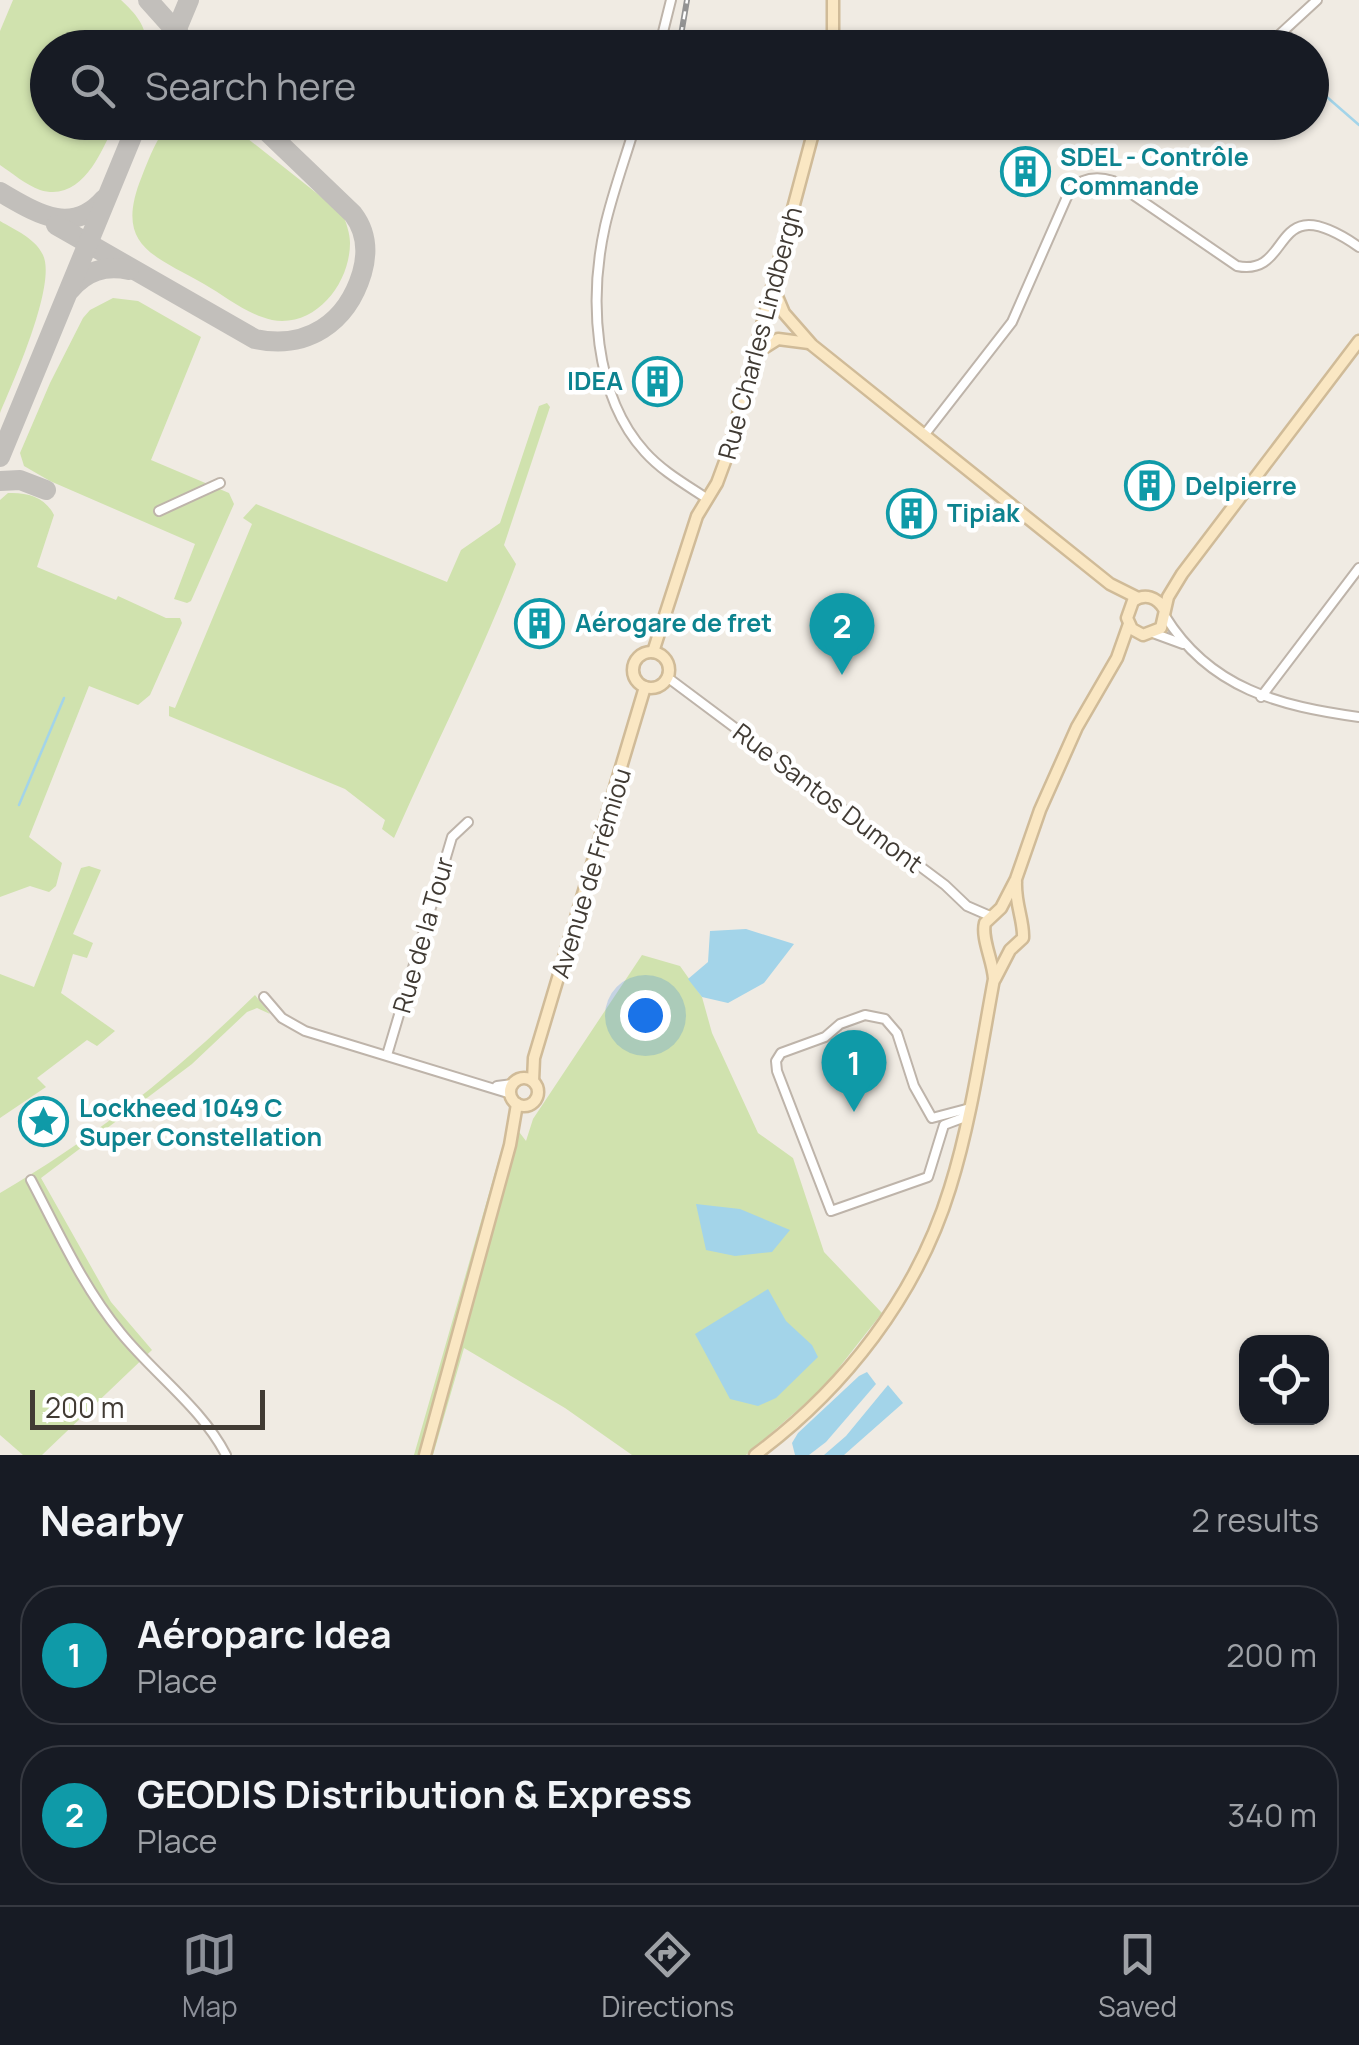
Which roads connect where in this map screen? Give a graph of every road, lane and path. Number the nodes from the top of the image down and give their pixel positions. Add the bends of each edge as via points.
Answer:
1 (669, 0) edge
2 (1317, 0) edge
3 (835, 2) edge
4 (663, 30) edge
5 (834, 30) edge
6 (1284, 30) edge
7 (631, 140) edge
8 (811, 140) edge
9 (1358, 245) edge
10 (772, 286) junction
11 (789, 322) junction
12 (763, 323) junction
13 (778, 339) junction
14 (1359, 341) edge
15 (810, 343) junction
16 (754, 356) junction
17 (924, 434) junction
18 (220, 483) dead end
19 (706, 498) junction
20 (159, 511) dead end
21 (1359, 568) edge
22 (1182, 574) junction
23 (1110, 584) junction
24 (1142, 597) junction
25 (1165, 613) junction
26 (1128, 618) junction
27 (1148, 634) junction
28 (1192, 648) junction
29 (653, 652) junction
30 (1117, 658) junction
31 (668, 677) junction
32 (646, 686) junction
33 (1261, 697) junction
34 (1359, 717) edge
35 (468, 822) dead end
36 (1016, 879) junction
37 (968, 906) junction
38 (993, 914) junction
39 (1018, 918) junction
40 (983, 930) junction
41 (989, 945) junction
42 (1010, 950) junction
43 (994, 980) junction
44 (264, 996) dead end
45 (387, 1055) junction
46 (520, 1091) junction
47 (969, 1112) junction
48 (31, 1180) dead end
49 (226, 1455) edge
50 (425, 1455) edge
51 (755, 1455) edge

1 - 4 street
2 - 6 street
3 - 5 street
7 - 19 street via 602,245 602,364 616,410 641,448
8 - 10 street, Rue Charles Lindbergh
9 - 17 street via 1304,224 1262,264 1237,266 1114,181 1084,180 1070,190 1012,322
10 - 11 street
10 - 12 street, Rue Charles Lindbergh
11 - 12 street
11 - 15 street
12 - 13 street
12 - 16 street, Rue Charles Lindbergh
13 - 15 street
13 - 16 street
14 - 22 street
15 - 17 street
16 - 19 street, Rue Charles Lindbergh via 722,472
17 - 23 street
18 - 20 street
19 - 29 street, Rue Charles Lindbergh
21 - 33 street
22 - 24 street
22 - 25 street
23 - 24 street
23 - 26 street
24 - 25 street via 1156,599
24 - 26 street
25 - 27 street via 1161,628
25 - 28 street
26 - 27 street
26 - 30 street
27 - 28 street
27 - 30 street
28 - 33 street via 1232,683
29 - 31 street via 666,661
29 - 32 street via 634,663 634,674
30 - 36 street via 1058,768
31 - 32 street
31 - 37 street, Rue Santos Dumont
32 - 46 street, Avenue de Frémiou
33 - 34 street
35 - 45 street, Rue de la Tour via 452,837
36 - 38 street
36 - 39 street
37 - 38 street, Rue Santos Dumont
37 - 40 street
38 - 39 street via 1003,910
38 - 40 street
39 - 42 street via 1023,938
40 - 41 street
41 - 42 street
41 - 43 street
42 - 43 street
43 - 47 street
44 - 45 street via 287,1022
45 - 46 street
46 - 50 street, Avenue de Frémiou
47 - 47 street via 944,1125 928,1178 831,1211 777,1059 840,1024 872,1015 894,1028 932,1118
47 - 51 street via 948,1193 899,1298 842,1376
48 - 49 street via 93,1298

